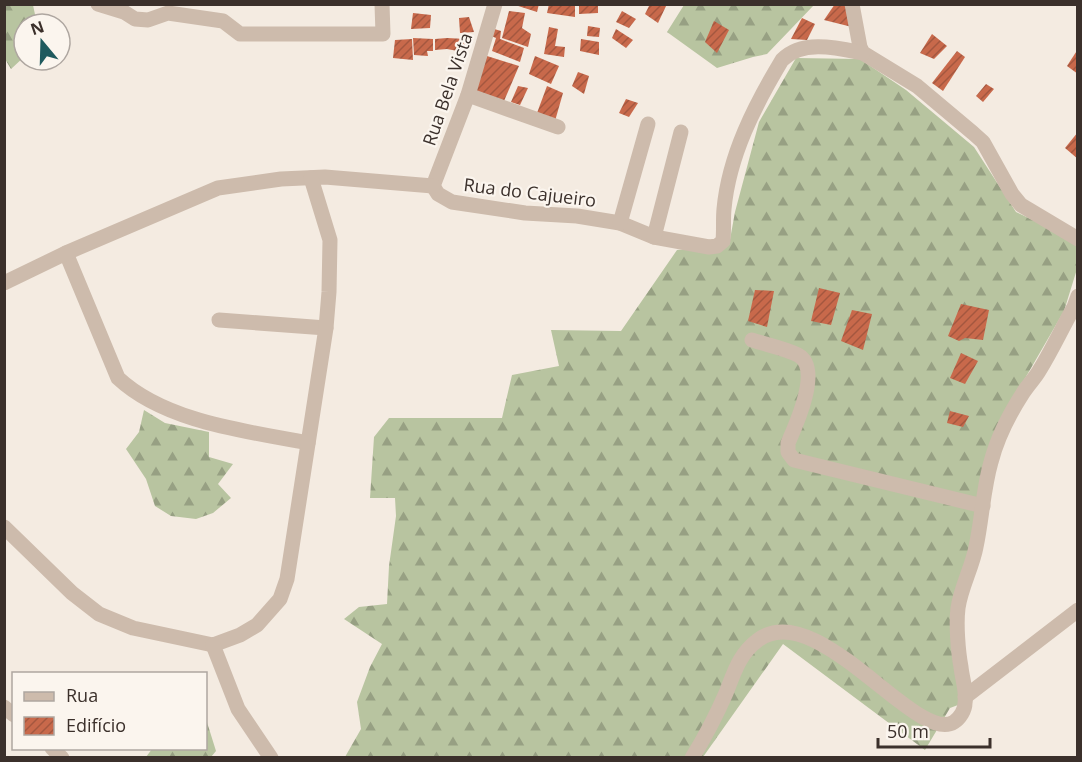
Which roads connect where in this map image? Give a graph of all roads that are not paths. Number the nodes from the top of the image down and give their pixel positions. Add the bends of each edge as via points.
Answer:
1 (98, 4) edge
2 (382, 4) edge
3 (482, 4) edge
4 (495, 4) edge
5 (852, 4) edge
6 (486, 35) junction
7 (864, 53) junction
8 (468, 94) junction
9 (648, 124) dead end
10 (558, 127) dead end
11 (681, 132) dead end
12 (311, 178) junction
13 (433, 186) junction
14 (620, 223) junction
15 (654, 237) junction
16 (1077, 239) edge
17 (66, 252) junction
18 (4, 283) edge
19 (1077, 296) edge
20 (219, 320) dead end
21 (326, 328) junction
22 (752, 340) dead end
23 (308, 443) junction
24 (983, 506) junction
25 (4, 527) edge
26 (1077, 610) edge
27 (213, 645) junction
28 (965, 697) junction
29 (272, 758) edge
30 (692, 758) edge

1 - 2 street via 135,19 148,20 168,13 224,21 240,34 271,35 383,34
3 - 6 street
4 - 6 street, Rua Bela Vista
5 - 7 street
6 - 8 street, Rua Bela Vista
7 - 15 street, Rua do Cajueiro via 814,47 788,54 758,100 733,164 724,208 723,241 709,247
7 - 16 street via 917,86 973,133 983,142 1021,205
8 - 10 street
8 - 13 street, Rua Bela Vista
9 - 14 street
11 - 15 street
12 - 13 street
12 - 17 street via 218,188
12 - 21 street via 330,240
13 - 14 street, Rua do Cajueiro via 452,202
14 - 15 street, Rua do Cajueiro
17 - 18 street
17 - 23 street via 118,378 130,390 176,412 230,428
19 - 24 street via 1039,372 1004,429 991,462
20 - 21 street
21 - 23 street
22 - 24 street via 800,355 808,368 809,382 788,443 794,460
23 - 27 street via 287,579 280,599 257,625
24 - 28 street via 976,549 958,609
25 - 27 street via 99,614 134,628
26 - 28 street
27 - 29 street via 238,709
28 - 30 street via 961,715 954,722 934,723 825,646 796,632 778,632 758,639 737,662 706,736

